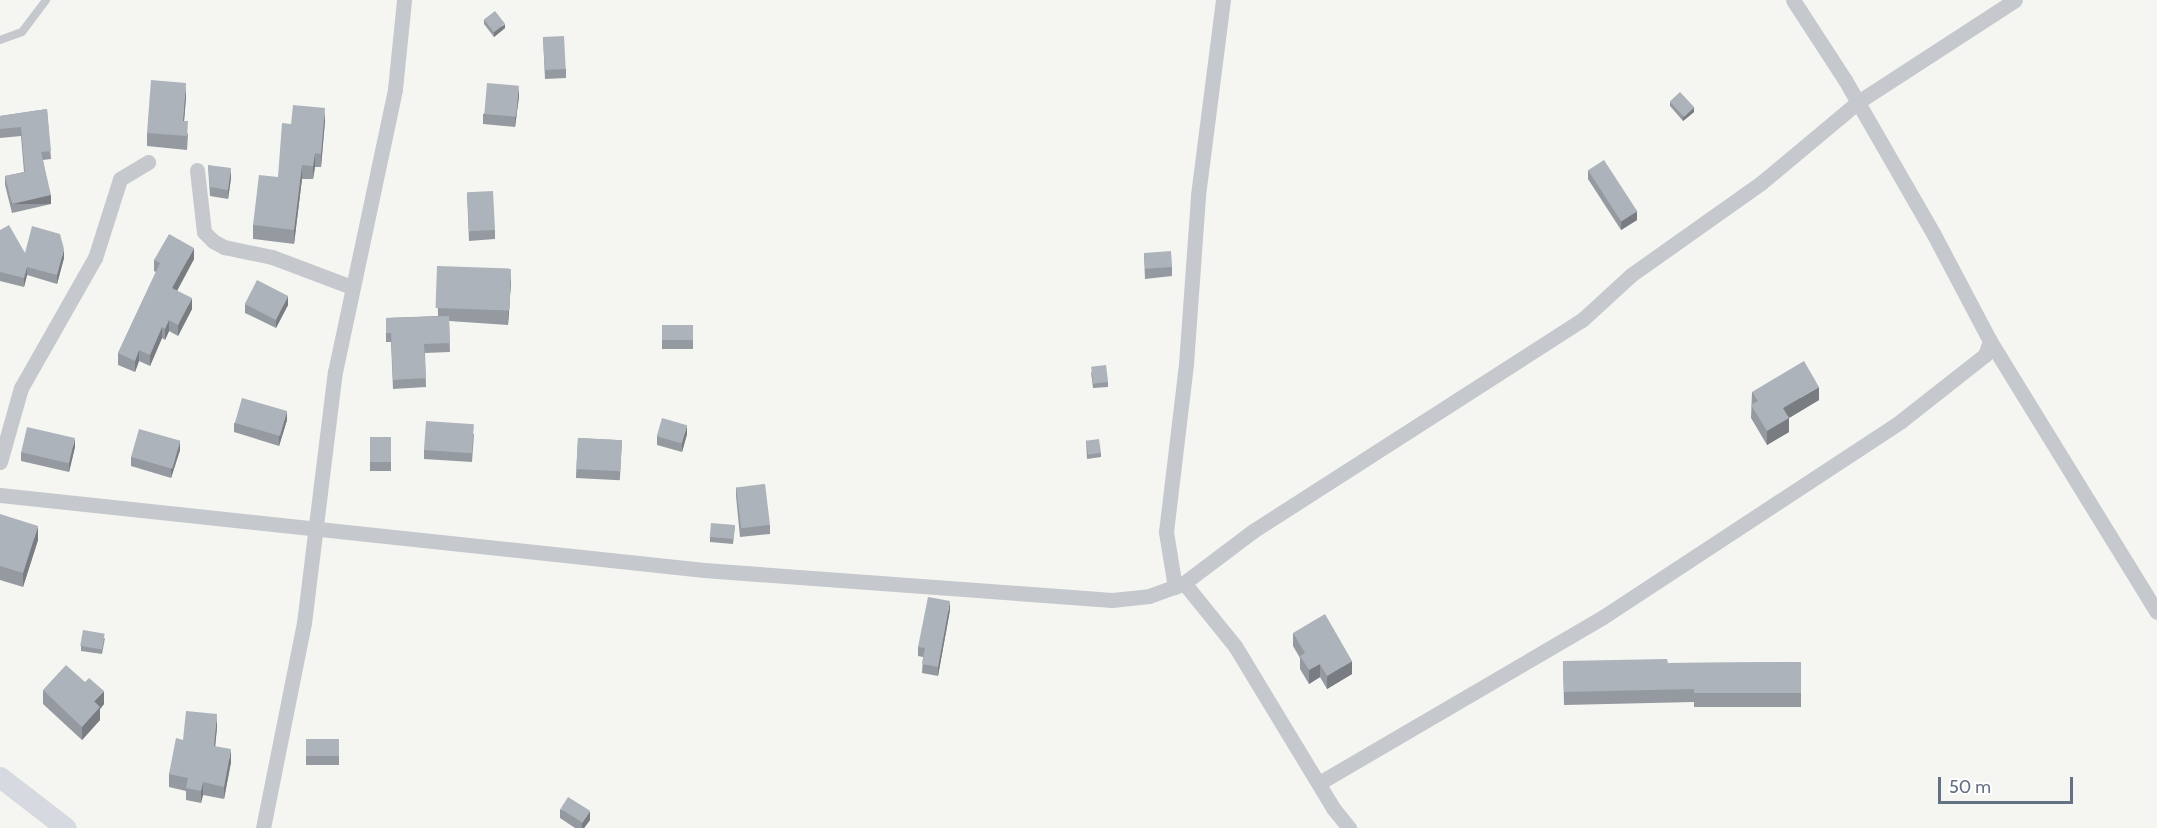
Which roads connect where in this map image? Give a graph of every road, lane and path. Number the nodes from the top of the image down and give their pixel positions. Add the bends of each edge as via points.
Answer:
1 (46, 0) edge
2 (404, 0) edge
3 (1223, 0) edge
4 (1793, 0) edge
5 (2015, 0) edge
6 (0, 40) edge
7 (1858, 102) junction
8 (148, 162) dead end
9 (197, 170) dead end
10 (352, 287) junction
11 (1990, 341) junction
12 (0, 462) edge
13 (0, 495) edge
14 (315, 531) junction
15 (1180, 585) junction
16 (2157, 612) edge
17 (0, 777) edge
18 (1319, 783) junction
19 (66, 828) edge
20 (263, 828) edge
21 (1349, 828) edge

1 - 6 lane via 22,32
2 - 10 street via 395,89
3 - 15 street via 1198,195 1186,364 1166,532
4 - 7 street
5 - 7 street
7 - 11 street
7 - 15 street via 1761,183 1631,275 1582,320 1253,531
8 - 12 street via 120,179 95,258 21,388
9 - 10 street via 204,232 213,241 272,257
10 - 14 street via 335,372
11 - 16 street
11 - 18 street via 1977,364 1901,421 1769,508 1603,616
13 - 14 street
14 - 15 street via 485,544 704,570 1112,600 1149,596
14 - 20 street via 304,623
15 - 18 street via 1235,646
17 - 19 main road
18 - 21 street

